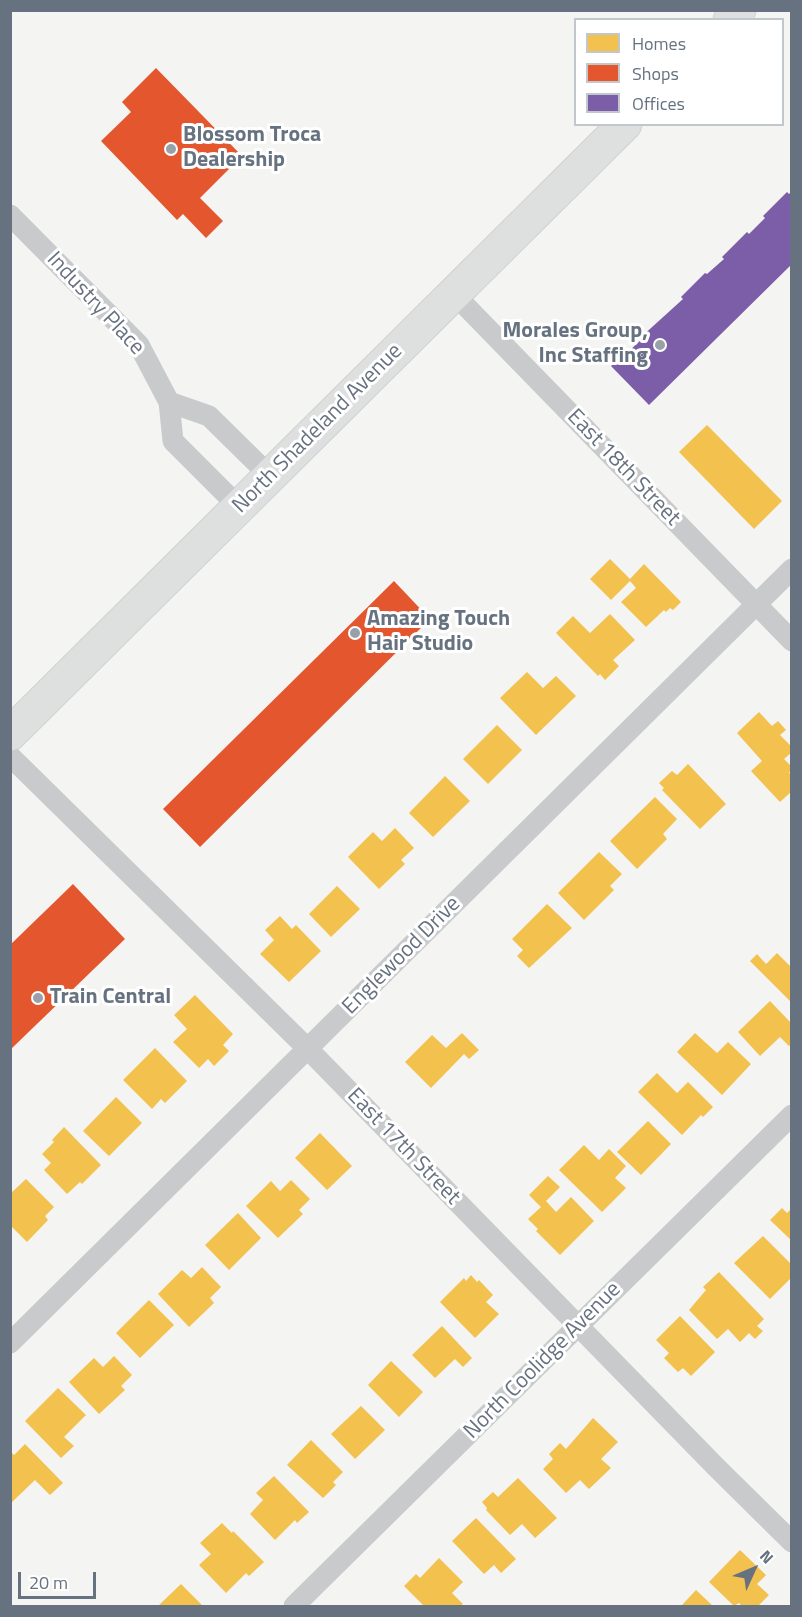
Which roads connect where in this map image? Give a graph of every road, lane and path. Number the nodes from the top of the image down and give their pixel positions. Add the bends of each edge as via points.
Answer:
1 (623, 126) edge
2 (10, 215) edge
3 (454, 294) junction
4 (169, 402) junction
5 (270, 476) junction
6 (239, 507) junction
7 (792, 568) edge
8 (756, 604) junction
9 (792, 641) edge
10 (10, 734) edge
11 (10, 756) edge
12 (308, 1049) junction
13 (792, 1115) edge
14 (578, 1326) junction
15 (10, 1343) edge
16 (792, 1542) edge
17 (294, 1606) edge

1 - 3 main road, North Shadeland Avenue
2 - 4 street, Industry Place via 139,345
3 - 5 main road, North Shadeland Avenue
3 - 8 street, East 18th Street
4 - 5 street via 209,416
4 - 6 street, Industry Place via 173,441
5 - 6 main road, North Shadeland Avenue
6 - 10 main road, North Shadeland Avenue
7 - 8 street, Englewood Drive
8 - 9 street, East 18th Street
8 - 12 street, Englewood Drive
11 - 12 street, East 17th Street
12 - 14 street, East 17th Street
12 - 15 street, Englewood Drive
13 - 14 street, North Coolidge Avenue
14 - 16 street, East 17th Street
14 - 17 street, North Coolidge Avenue

